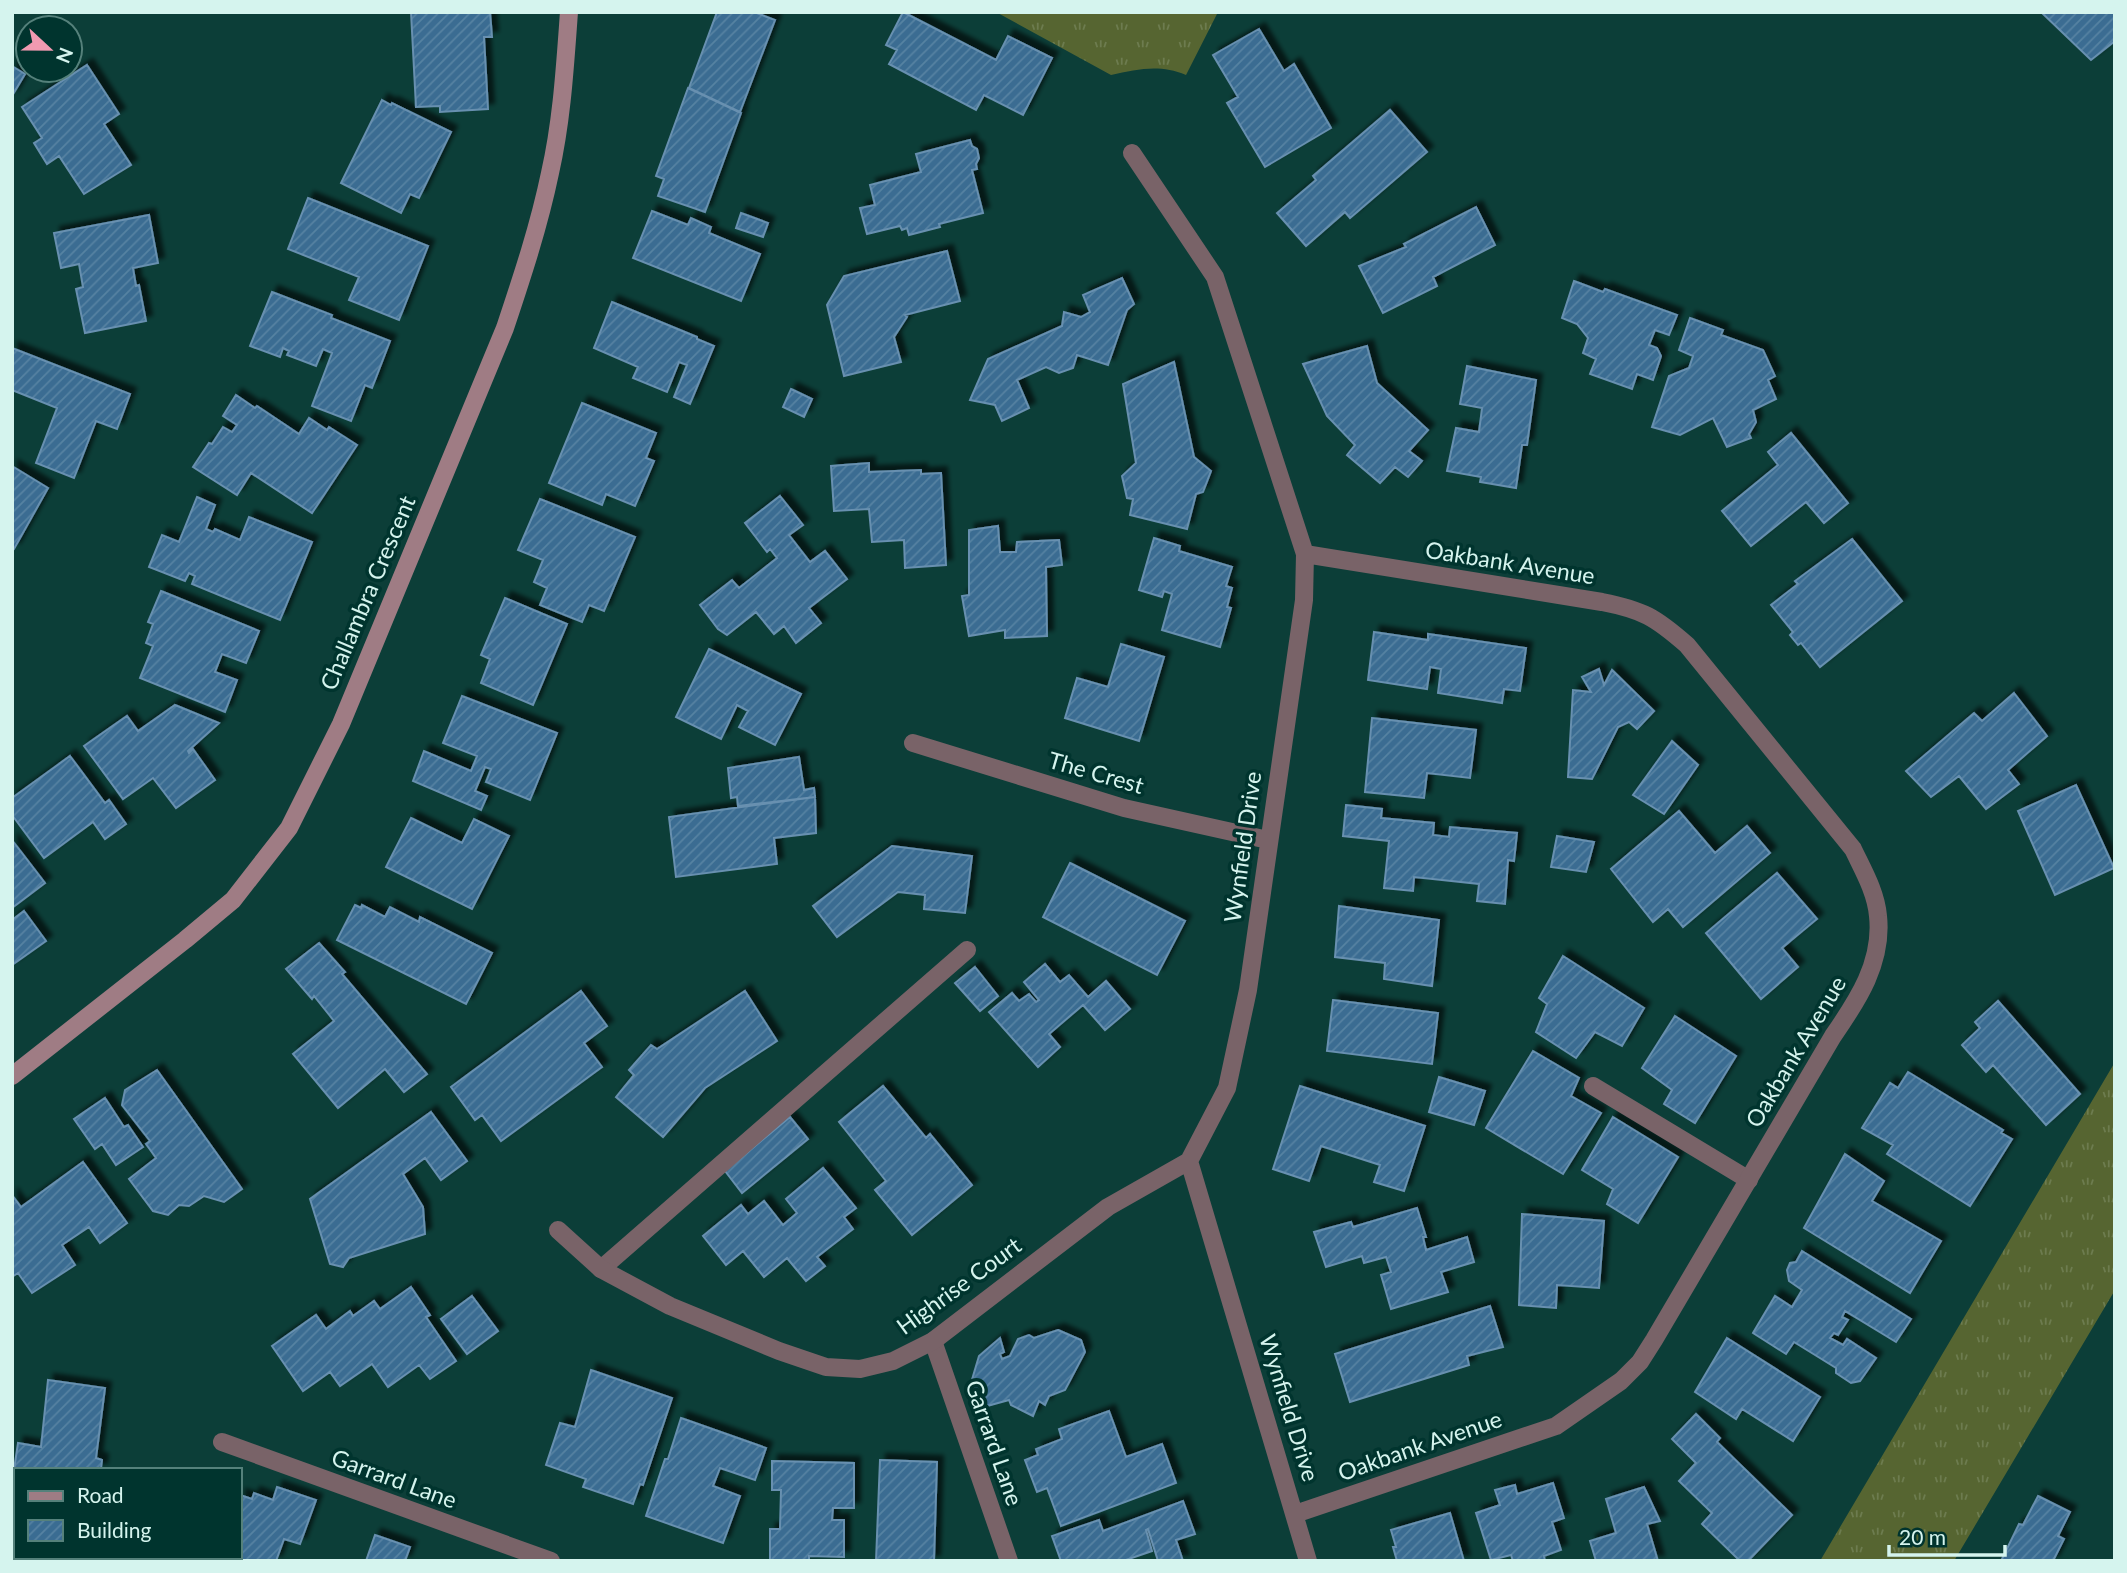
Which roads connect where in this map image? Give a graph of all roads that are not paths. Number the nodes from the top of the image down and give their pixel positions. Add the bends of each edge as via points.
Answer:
1 (569, 12) edge
2 (1132, 153) dead end
3 (1305, 554) junction
4 (913, 743) dead end
5 (1268, 840) junction
6 (967, 950) dead end
7 (12, 1076) edge
8 (1593, 1086) dead end
9 (1189, 1161) junction
10 (1749, 1180) junction
11 (558, 1230) dead end
12 (601, 1269) junction
13 (933, 1341) junction
14 (222, 1442) dead end
15 (1295, 1514) junction
16 (551, 1561) edge
17 (1009, 1561) edge
18 (1308, 1561) edge

1 - 7 street, Challambra Crescent via 551,170 505,328 341,724 289,828 233,900
2 - 3 street, Wynfield Drive via 1215,277
3 - 5 street, Wynfield Drive via 1304,600
3 - 10 street, Oakbank Avenue via 1602,602 1633,608 1661,622 1687,645 1853,849 1869,881 1878,915 1878,947 1869,978
4 - 5 street, The Crest via 1124,808
5 - 9 street, Wynfield Drive via 1248,990 1227,1088
6 - 12 street
8 - 10 street
9 - 13 street, Highrise Court via 1108,1207
9 - 15 street, Wynfield Drive
10 - 15 street, Oakbank Avenue via 1640,1362 1604,1395 1556,1426
11 - 12 street, Highrise Court
12 - 13 street, Highrise Court via 670,1306 826,1367 860,1369 882,1364
13 - 17 street, Garrard Lane
14 - 16 street, Garrard Lane
15 - 18 street, Wynfield Drive

